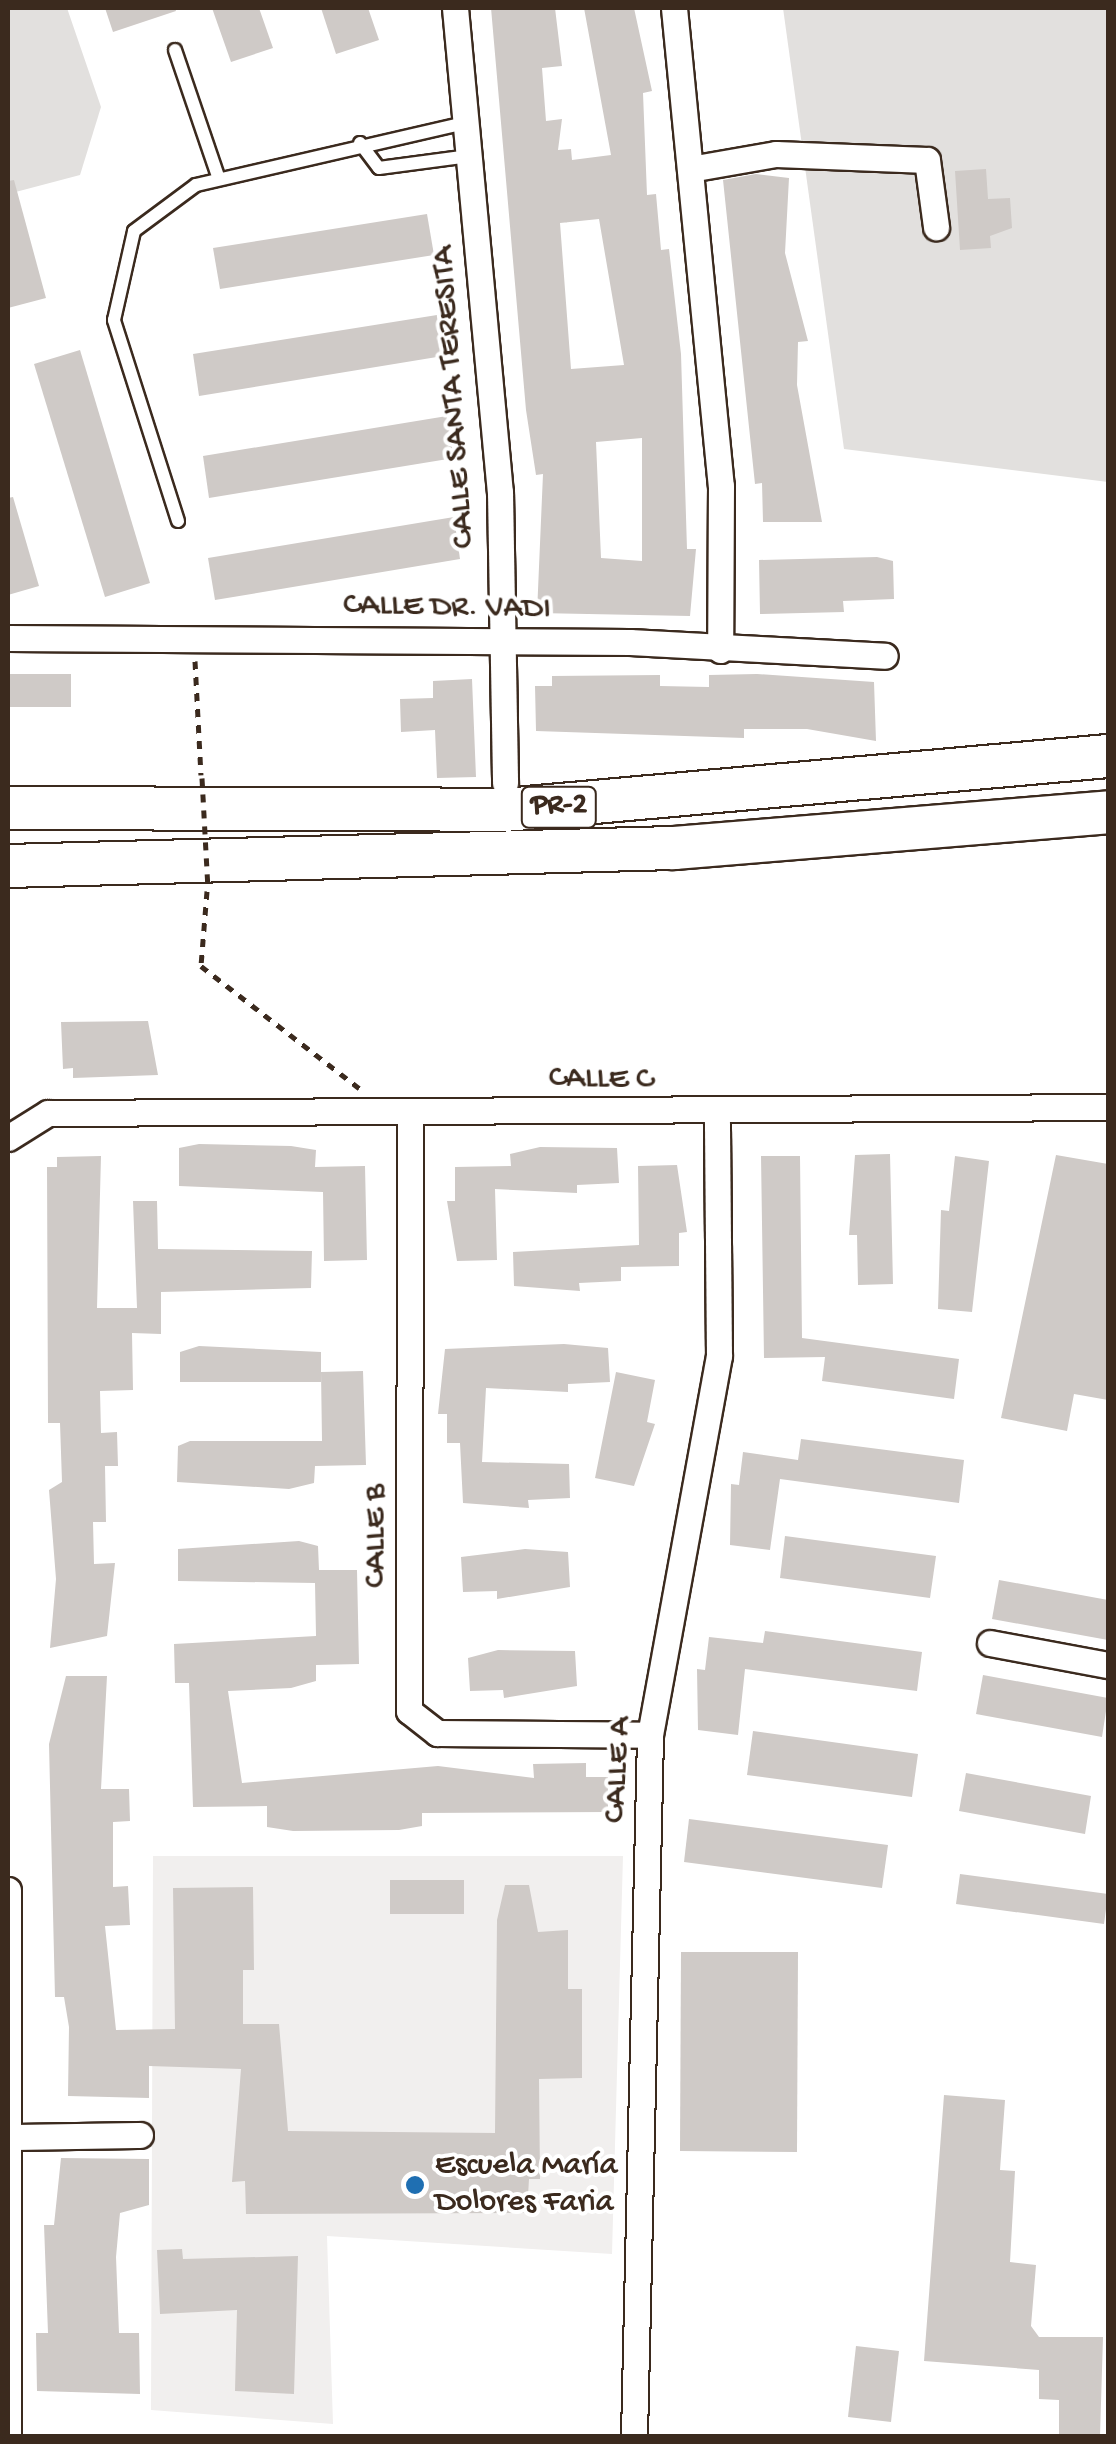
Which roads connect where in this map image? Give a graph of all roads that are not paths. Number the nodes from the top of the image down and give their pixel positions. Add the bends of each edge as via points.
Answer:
1 (454, 8) edge
2 (674, 8) edge
3 (175, 50) dead end
4 (466, 123) junction
5 (360, 143) junction
6 (468, 156) junction
7 (690, 169) junction
8 (219, 179) junction
9 (936, 227) dead end
10 (178, 521) dead end
11 (8, 638) edge
12 (501, 641) junction
13 (720, 650) junction
14 (885, 656) dead end
15 (1108, 756) edge
16 (1005, 768) junction
17 (505, 784) junction
18 (214, 794) junction
19 (8, 808) edge
20 (1108, 812) edge
21 (8, 866) edge
22 (1108, 1107) edge
23 (399, 1111) junction
24 (717, 1114) junction
25 (8, 1138) edge
26 (990, 1643) dead end
27 (1108, 1664) edge
28 (650, 1734) junction
29 (8, 1890) edge
30 (140, 2135) dead end
31 (12, 2137) junction
32 (8, 2436) edge
33 (634, 2436) edge

1 - 4 street, CALLE SANTA TERESITA
2 - 7 street
3 - 8 lane
4 - 5 lane
4 - 6 street, CALLE SANTA TERESITA
5 - 6 lane via 379,168
5 - 8 lane
6 - 12 street, CALLE SANTA TERESITA via 500,492
7 - 9 street via 776,154 926,160
7 - 13 street via 721,486
8 - 10 lane via 196,185 134,232 114,320
11 - 12 street, CALLE DR. VADI
12 - 13 street, CALLE DR. VADI
12 - 17 street, CALLE SANTA TERESITA
13 - 14 street, CALLE DR. VADI
15 - 16 highway, PR-2
16 - 17 highway via 880,758
16 - 18 highway, PR-2 via 505,810
17 - 18 highway
18 - 19 highway, PR-2
20 - 21 highway, PR-2 via 674,848
22 - 24 street, CALLE C
23 - 24 street, CALLE C
23 - 25 street, CALLE C via 48,1113
23 - 28 street, CALLE B via 409,1711 436,1734
24 - 28 street, CALLE A via 719,1356
26 - 27 street
28 - 33 street, CALLE A
29 - 31 street
30 - 31 street
31 - 32 street

